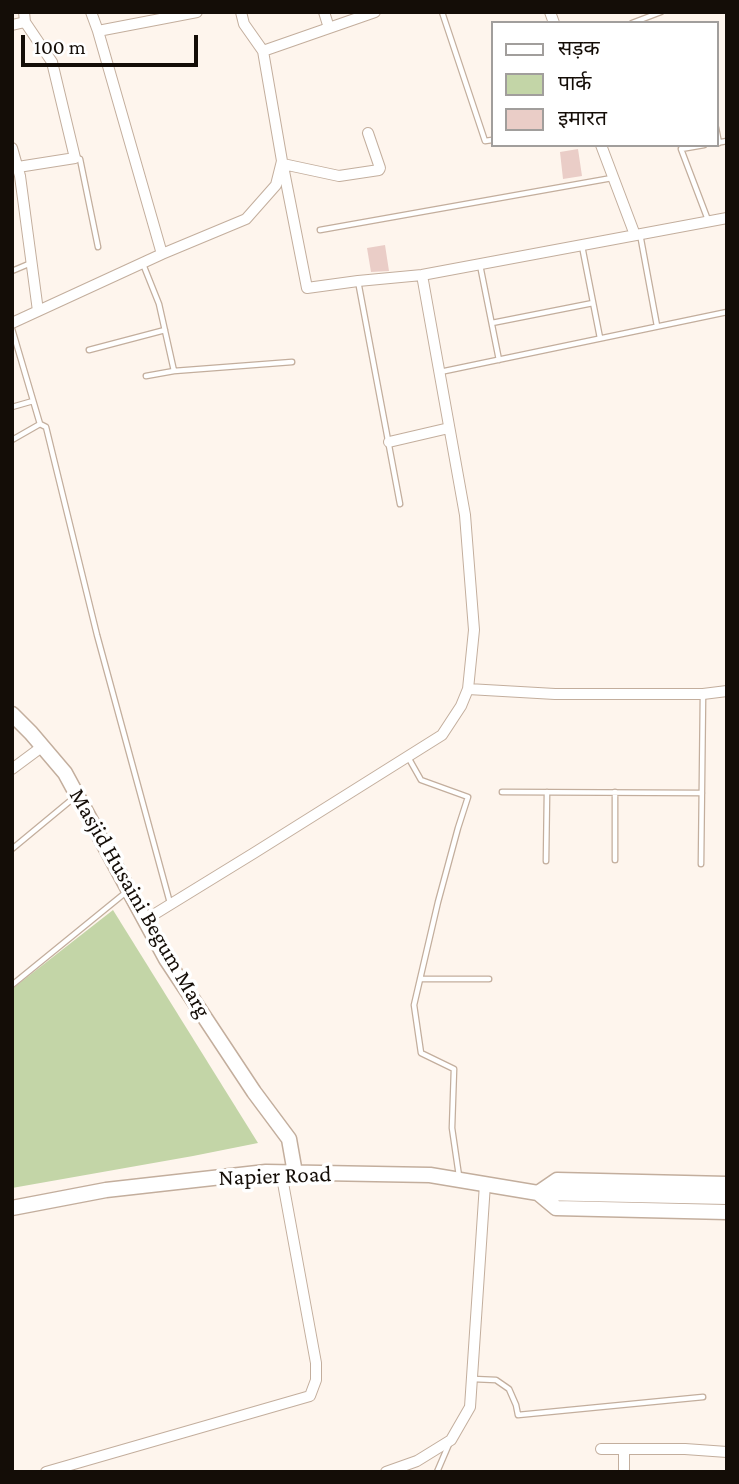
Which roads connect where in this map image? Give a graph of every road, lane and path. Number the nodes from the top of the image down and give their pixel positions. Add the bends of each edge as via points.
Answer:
1 (91, 12) edge
2 (197, 12) edge
3 (241, 12) edge
4 (324, 12) edge
5 (375, 12) edge
6 (442, 12) edge
7 (661, 12) edge
8 (24, 17) edge
9 (637, 21) edge
10 (12, 25) edge
11 (329, 28) junction
12 (98, 31) junction
13 (263, 51) junction
14 (368, 133) dead end
15 (490, 140) edge
16 (727, 141) edge
17 (718, 143) edge
18 (602, 147) edge
19 (692, 147) edge
20 (12, 148) edge
21 (75, 158) junction
22 (283, 163) junction
23 (18, 167) junction
24 (613, 177) junction
25 (16, 180) edge
26 (727, 218) edge
27 (709, 221) junction
28 (320, 230) dead end
29 (637, 234) junction
30 (582, 245) junction
31 (98, 247) dead end
32 (162, 254) junction
33 (32, 262) junction
34 (142, 263) junction
35 (480, 264) junction
36 (12, 271) edge
37 (422, 275) junction
38 (358, 281) junction
39 (593, 303) junction
40 (38, 311) junction
41 (727, 312) edge
42 (12, 323) edge
43 (492, 323) junction
44 (657, 326) junction
45 (12, 329) edge
46 (165, 330) junction
47 (600, 338) junction
48 (89, 350) dead end
49 (499, 360) junction
50 (292, 362) dead end
51 (174, 372) junction
52 (440, 372) junction
53 (146, 376) dead end
54 (33, 401) junction
55 (12, 407) edge
56 (40, 424) junction
57 (449, 428) junction
58 (12, 440) edge
59 (388, 442) junction
60 (400, 504) dead end
61 (468, 689) junction
62 (727, 691) edge
63 (704, 694) junction
64 (12, 714) edge
65 (43, 747) junction
66 (408, 756) junction
67 (12, 769) edge
68 (502, 792) dead end
69 (547, 792) junction
70 (615, 792) junction
71 (702, 793) junction
72 (77, 795) junction
73 (12, 849) edge
74 (615, 860) dead end
75 (546, 861) dead end
76 (701, 864) dead end
77 (128, 890) junction
78 (171, 904) junction
79 (145, 920) junction
80 (420, 979) junction
81 (489, 979) dead end
82 (12, 985) edge
83 (288, 1173) junction
84 (460, 1180) junction
85 (485, 1184) junction
86 (727, 1184) edge
87 (538, 1193) junction
88 (727, 1197) edge
89 (12, 1208) edge
90 (727, 1212) edge
91 (472, 1378) junction
92 (703, 1397) dead end
93 (451, 1440) junction
94 (601, 1449) dead end
95 (624, 1449) junction
96 (727, 1452) edge
97 (46, 1472) edge
98 (386, 1472) edge
99 (437, 1472) edge
100 (624, 1472) edge

1 - 12 street
2 - 12 street
3 - 13 street
4 - 11 street
5 - 11 street
6 - 15 lane via 485,141
7 - 9 lane
8 - 10 street
8 - 21 street via 52,62
11 - 13 street
12 - 32 street
13 - 22 street
14 - 22 street via 379,170 339,176
16 - 17 lane
18 - 24 street
19 - 27 lane via 681,149
20 - 23 street
21 - 23 street
21 - 31 lane via 80,159
22 - 32 street via 276,185 246,219
22 - 38 street via 307,288
23 - 25 street
24 - 28 lane
24 - 29 street
25 - 33 street
26 - 27 street
27 - 29 street
29 - 30 street
29 - 44 lane
30 - 35 street
30 - 39 lane
32 - 34 street
33 - 36 lane
33 - 40 street
34 - 40 street
34 - 46 lane
35 - 37 street
35 - 43 lane
37 - 38 street
37 - 52 street
38 - 59 lane
39 - 43 lane
39 - 47 lane
40 - 42 street
41 - 44 lane
43 - 49 lane
44 - 47 lane
45 - 54 lane
46 - 48 lane
46 - 51 lane
47 - 49 lane
49 - 52 lane
50 - 51 lane
51 - 53 lane
52 - 57 street
54 - 55 lane
54 - 56 lane
56 - 58 lane
56 - 78 lane via 46,427
57 - 59 street
57 - 61 street via 465,515 474,630
59 - 60 lane
61 - 63 street
61 - 66 street via 442,735
62 - 63 street
63 - 71 lane
64 - 65 street, Masjid Husaini Begum Marg
65 - 67 street
65 - 72 street, Masjid Husaini Begum Marg
66 - 78 street
66 - 80 lane via 421,780 468,797
68 - 69 lane
69 - 70 lane
69 - 75 lane
70 - 71 lane
70 - 74 lane
71 - 76 lane
72 - 73 lane
72 - 77 street, Masjid Husaini Begum Marg
77 - 79 street, Masjid Husaini Begum Marg
77 - 82 lane
78 - 79 street
79 - 83 street, Masjid Husaini Begum Marg via 173,970 289,1139
80 - 81 lane
80 - 84 lane via 414,1005 421,1054 454,1069 452,1128
83 - 84 street, Napier Road via 430,1175
83 - 89 street, Napier Road via 106,1190
83 - 97 street via 316,1363 310,1396
84 - 85 street, Napier Road
85 - 87 street, Napier Road
85 - 91 street
86 - 87 street via 556,1180
87 - 88 street
87 - 90 street via 556,1208
91 - 92 lane via 496,1380 509,1389 518,1415
91 - 93 street via 470,1406
93 - 98 street via 417,1461
93 - 99 lane
94 - 95 street
95 - 96 street
95 - 100 street

